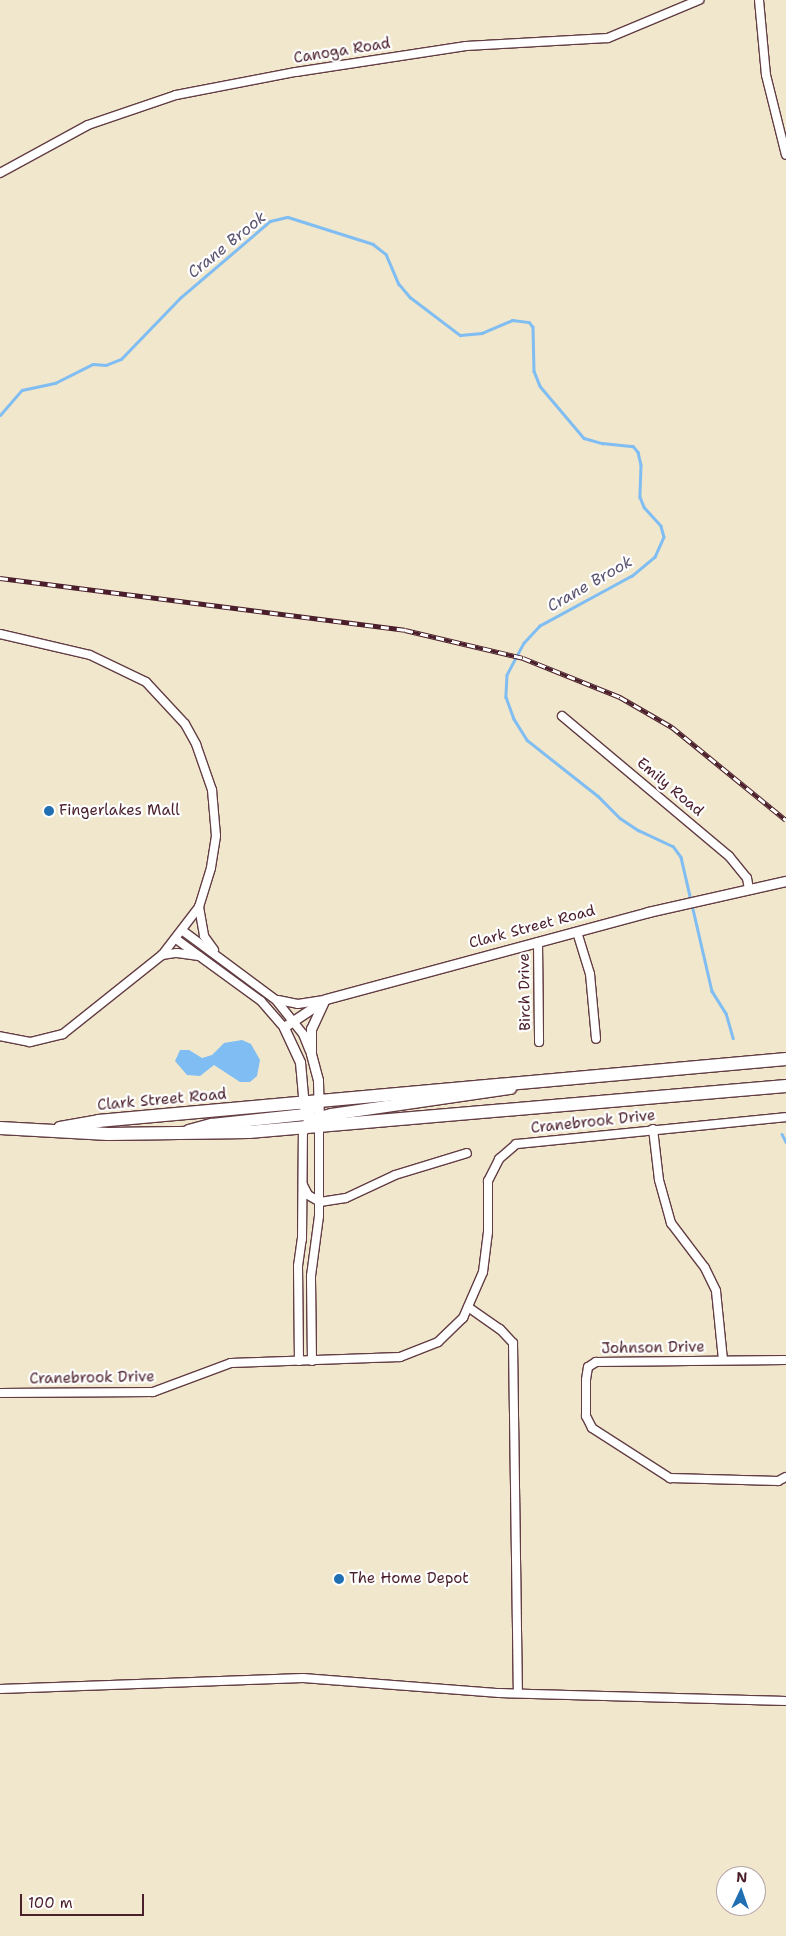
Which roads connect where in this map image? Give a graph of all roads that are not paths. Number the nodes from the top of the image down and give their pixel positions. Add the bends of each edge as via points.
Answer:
1 (699, 0) edge
2 (759, 0) edge
3 (786, 155) edge
4 (0, 173) edge
5 (0, 634) edge
6 (562, 716) dead end
7 (786, 881) edge
8 (749, 889) junction
9 (199, 907) junction
10 (183, 931) junction
11 (577, 932) junction
12 (176, 939) junction
13 (538, 942) junction
14 (162, 955) junction
15 (204, 957) junction
16 (220, 958) junction
17 (326, 999) junction
18 (276, 1000) junction
19 (293, 1020) junction
20 (284, 1026) junction
21 (0, 1036) edge
22 (596, 1039) dead end
23 (539, 1042) dead end
24 (311, 1053) junction
25 (786, 1059) edge
26 (543, 1081) junction
27 (786, 1086) edge
28 (318, 1102) junction
29 (304, 1109) junction
30 (786, 1117) edge
31 (319, 1122) junction
32 (0, 1128) edge
33 (303, 1128) junction
34 (654, 1129) junction
35 (53, 1130) junction
36 (177, 1134) junction
37 (467, 1153) dead end
38 (301, 1181) junction
39 (320, 1202) junction
40 (468, 1307) junction
41 (723, 1360) junction
42 (786, 1360) edge
43 (299, 1361) junction
44 (312, 1361) junction
45 (0, 1393) edge
46 (786, 1477) edge
47 (0, 1689) edge
48 (518, 1693) junction
49 (786, 1701) edge

1 - 4 street, Canoga Road via 599,40 466,46 267,76 176,95 96,121
2 - 3 street via 766,75
5 - 9 street via 90,655 124,670 146,682 184,724 207,768 214,806 215,851
6 - 8 street, Emily Road via 729,856 746,878
7 - 8 street, Clark Street Road
8 - 11 street, Clark Street Road
9 - 10 street
9 - 16 street via 204,936
10 - 12 street
10 - 16 street
11 - 13 street, Clark Street Road
11 - 22 street via 590,974
12 - 14 street
12 - 15 street
13 - 17 street, Clark Street Road
13 - 23 street, Birch Drive
14 - 15 street via 177,952
14 - 21 street via 63,1034 30,1042
15 - 20 street via 261,1001
16 - 18 street
17 - 18 street via 298,1004
17 - 19 street, Clark Street Road
17 - 24 street via 313,1020
18 - 19 street
19 - 20 street, Clark Street Road
19 - 24 street
20 - 29 street via 300,1062
24 - 28 street via 318,1080
25 - 26 highway, Clark Street Road
26 - 28 highway, Clark Street Road
26 - 31 main road
27 - 31 highway, Clark Street Road
28 - 29 highway, Clark Street Road
28 - 31 street
29 - 33 street
29 - 35 highway, Clark Street Road via 98,1121
29 - 36 main road via 211,1124
30 - 34 street, Cranebrook Drive
31 - 33 highway, Clark Street Road
31 - 39 street
32 - 35 highway, Clark Street Road
33 - 36 highway, Clark Street Road
33 - 38 street
34 - 40 street, Cranebrook Drive via 516,1144 499,1159 488,1181 488,1232 483,1272
34 - 41 street, Johnson Drive via 662,1193 677,1235 713,1283 718,1301
35 - 36 highway, Clark Street Road via 81,1134
37 - 39 street via 395,1175 346,1198
38 - 39 street via 308,1195
38 - 43 street
39 - 44 street via 310,1276
40 - 44 street, Cranebrook Drive via 463,1318 438,1342 400,1357
40 - 48 street via 500,1329 513,1344
41 - 42 street, Johnson Drive
41 - 46 street, Johnson Drive via 591,1364 586,1380 588,1422 594,1431 675,1480 778,1481
43 - 44 street, Cranebrook Drive
43 - 45 street, Cranebrook Drive via 218,1365 182,1383 153,1392
47 - 48 street via 303,1678
48 - 49 street via 658,1700

